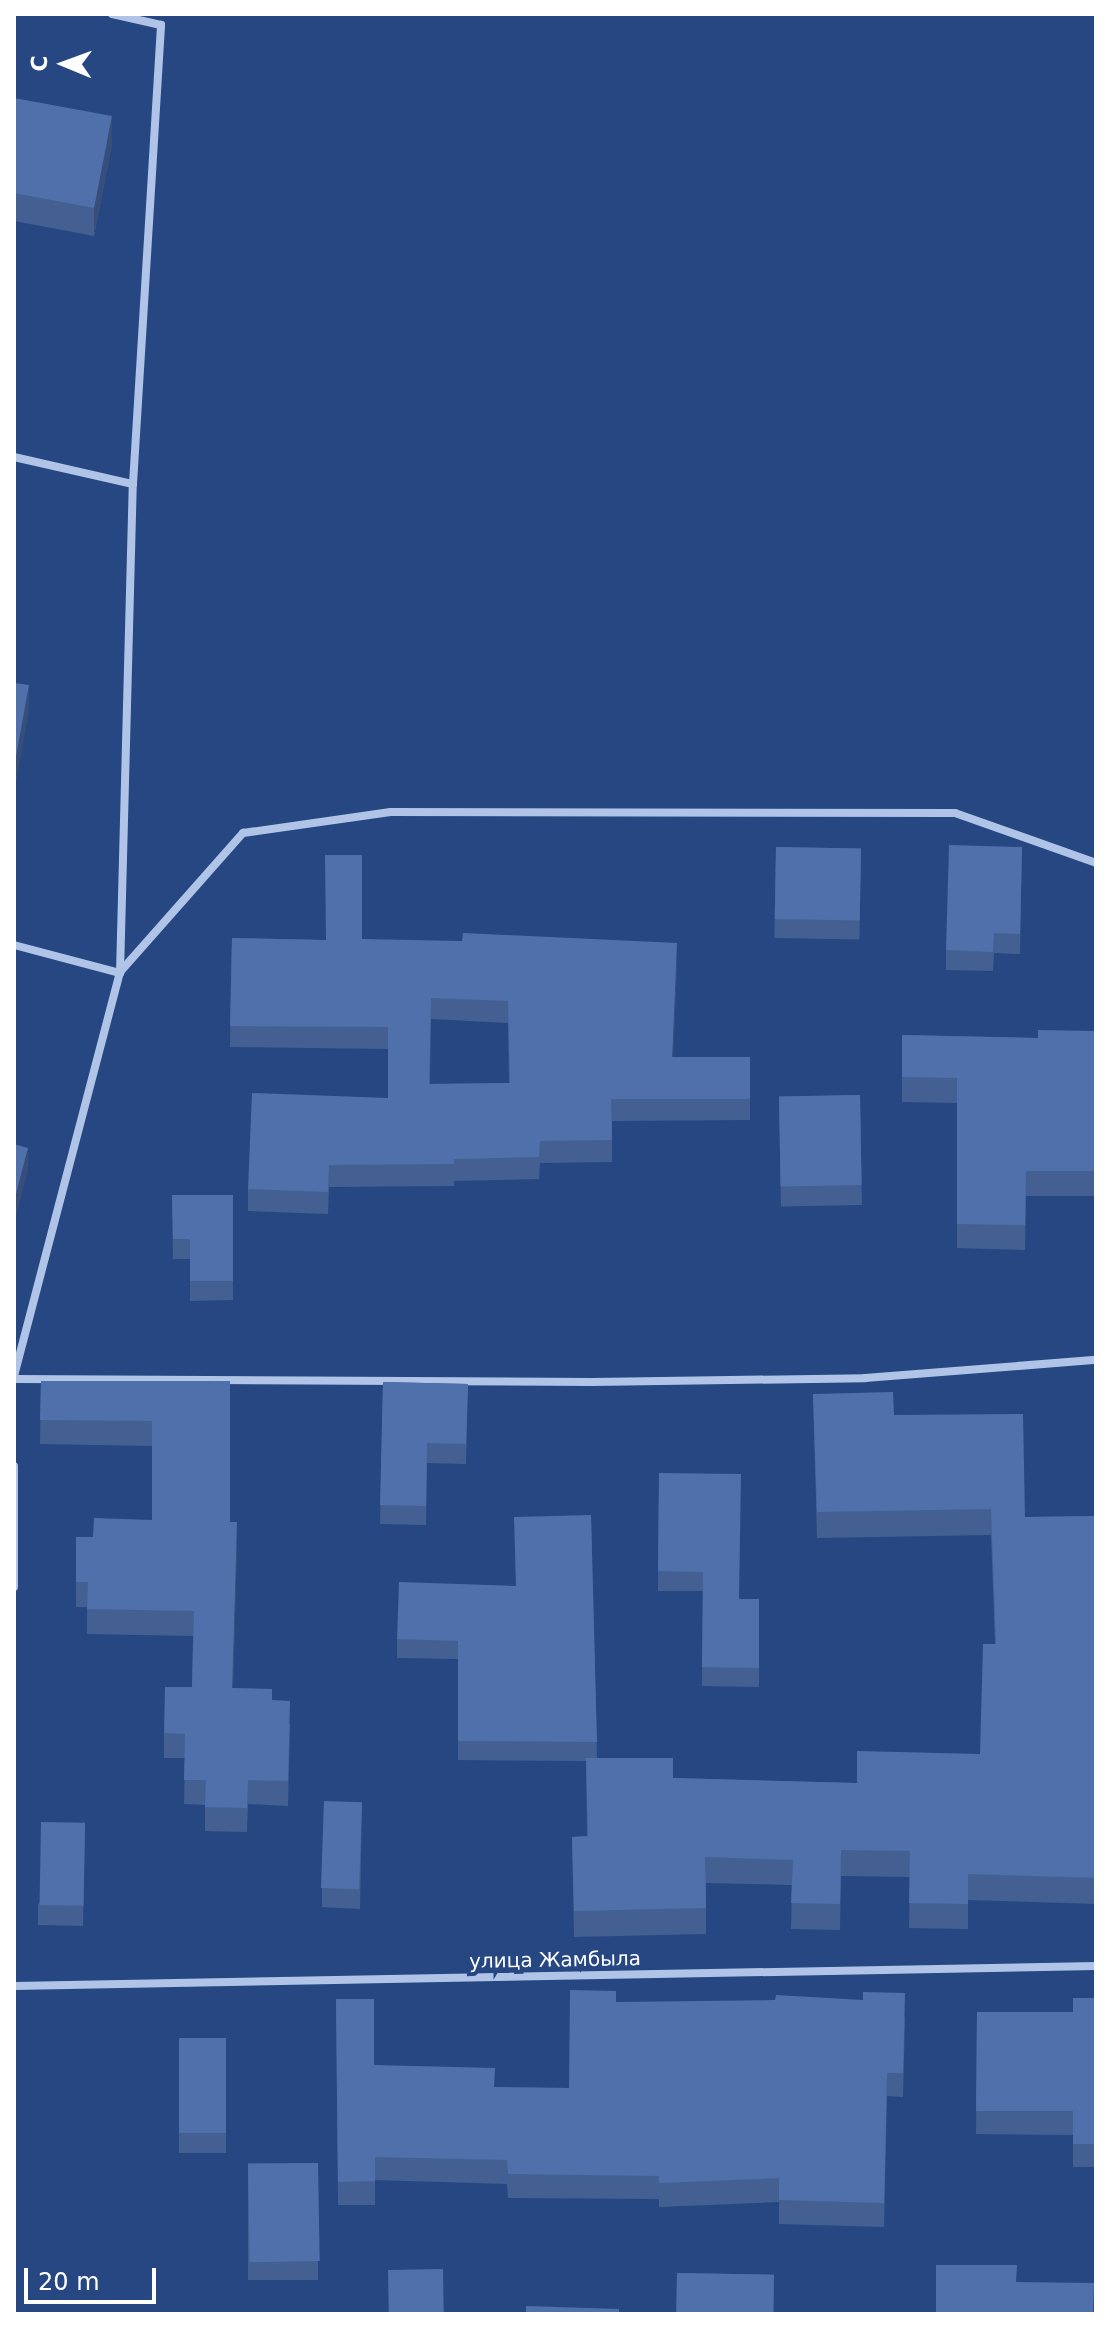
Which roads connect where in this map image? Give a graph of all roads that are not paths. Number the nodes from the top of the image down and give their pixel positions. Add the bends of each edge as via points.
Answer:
1 (112, 14) edge
2 (162, 14) edge
3 (161, 25) junction
4 (14, 457) edge
5 (133, 484) junction
6 (1096, 863) edge
7 (14, 945) edge
8 (120, 973) junction
9 (1096, 1360) edge
10 (14, 1377) edge
11 (14, 1466) edge
12 (14, 1574) edge
13 (14, 1587) edge
14 (1096, 1966) edge
15 (14, 1986) edge

1 - 3 street
2 - 3 street
3 - 5 street
4 - 5 street
5 - 8 street
6 - 8 street via 955,813 391,812 243,833
7 - 8 street
8 - 10 street
9 - 10 street via 865,1378 592,1382
11 - 12 street
12 - 13 street
14 - 15 street, улица Жамбыла

